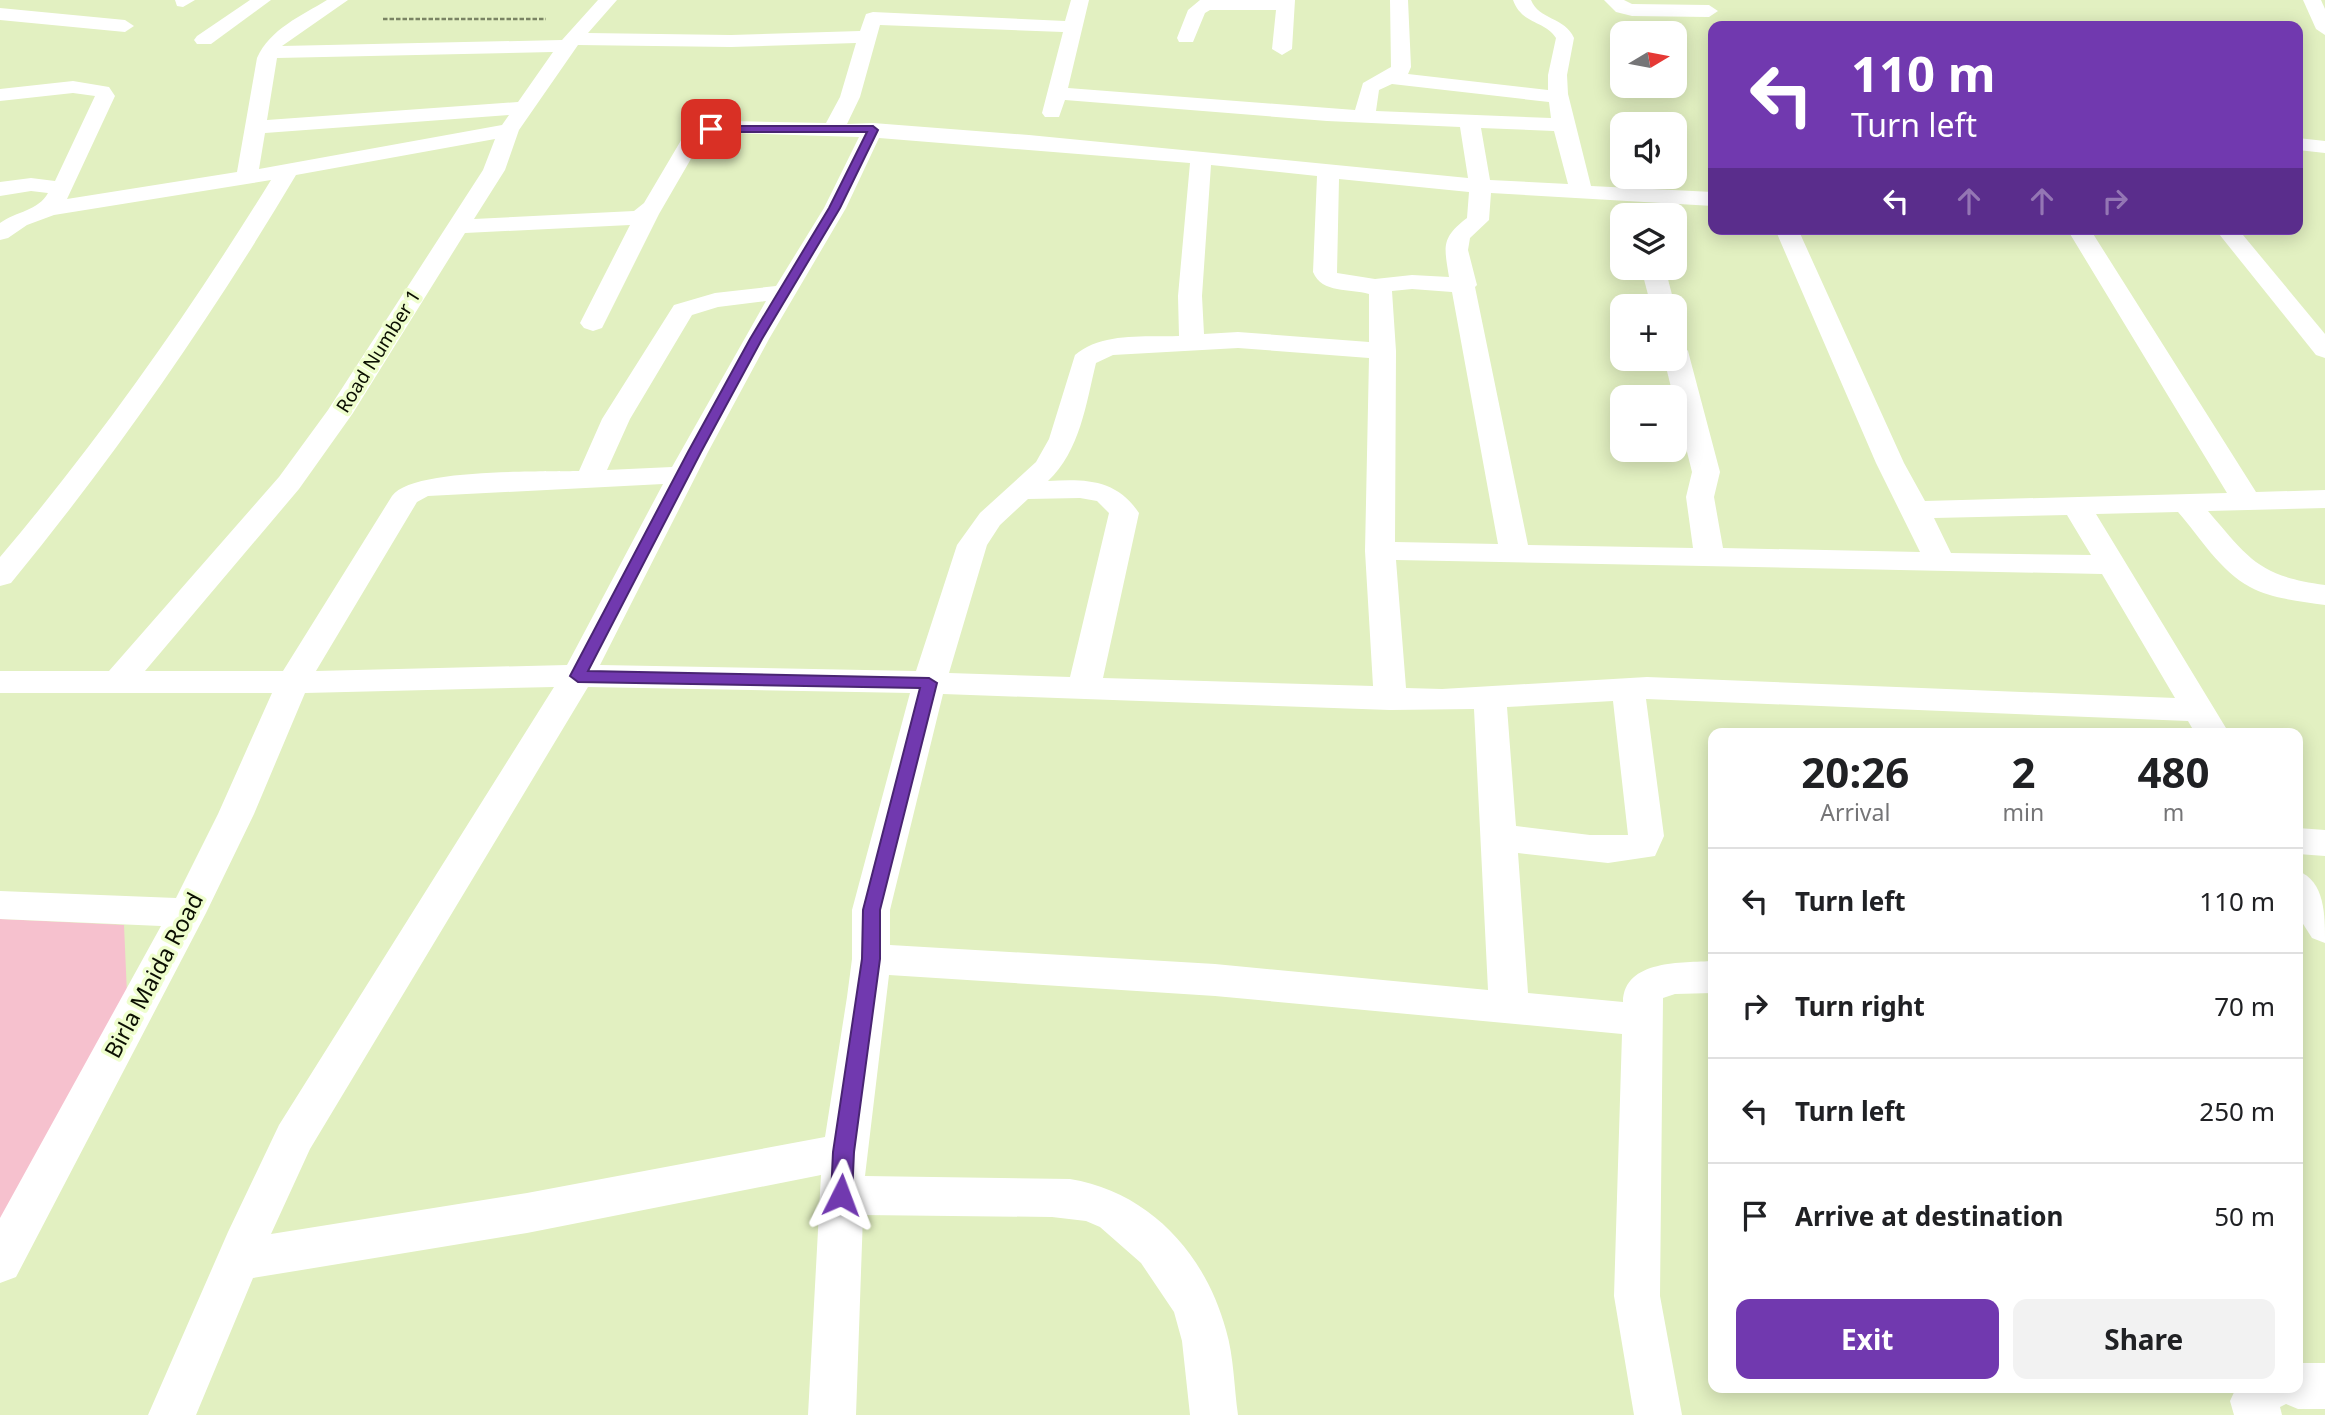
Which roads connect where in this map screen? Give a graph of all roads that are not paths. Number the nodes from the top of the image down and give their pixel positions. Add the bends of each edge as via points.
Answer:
1 (262, 0) edge
2 (338, 0) edge
3 (608, 0) edge
4 (878, 0) edge
5 (1080, 0) edge
6 (1399, 0) edge
7 (1522, 0) edge
8 (1613, 0) edge
9 (2312, 0) edge
10 (1286, 3) edge
11 (1709, 11) edge
12 (0, 14) edge
13 (125, 26) dead end
14 (1072, 27) junction
15 (2324, 27) edge
16 (869, 28) junction
17 (576, 35) junction
18 (1186, 38) dead end
19 (204, 40) dead end
20 (1282, 49) dead end
21 (270, 52) junction
22 (1391, 78) junction
23 (1057, 93) junction
24 (0, 96) edge
25 (1559, 97) junction
26 (526, 108) junction
27 (1364, 117) junction
28 (1470, 121) junction
29 (1564, 125) junction
30 (255, 128) junction
31 (834, 128) junction
32 (509, 130) junction
33 (873, 130) junction
34 (1044, 141) junction
35 (2303, 145) edge
36 (2325, 148) edge
37 (1201, 158) junction
38 (288, 170) junction
39 (1328, 171) junction
40 (247, 177) junction
41 (1480, 187) junction
42 (0, 189) edge
43 (1582, 193) junction
44 (1708, 199) edge
45 (55, 200) junction
46 (1628, 203) edge
47 (1662, 203) edge
48 (648, 213) junction
49 (456, 227) junction
50 (0, 233) edge
51 (1789, 235) edge
52 (2082, 235) edge
53 (2231, 235) edge
54 (1465, 285) junction
55 (1375, 286) junction
56 (784, 292) junction
57 (593, 323) dead end
58 (1192, 344) junction
59 (2325, 350) edge
60 (1382, 351) junction
61 (1680, 371) edge
62 (683, 475) junction
63 (589, 478) junction
64 (1023, 491) junction
65 (2325, 499) edge
66 (2248, 503) junction
67 (2187, 504) junction
68 (2077, 507) junction
69 (1916, 510) junction
70 (1380, 551) junction
71 (1515, 554) junction
72 (1710, 557) junction
73 (1939, 560) junction
74 (2112, 565) junction
75 (0, 576) edge
76 (2325, 596) edge
77 (578, 676) junction
78 (0, 682) edge
79 (118, 682) junction
80 (293, 682) junction
81 (929, 683) junction
82 (1084, 688) junction
83 (1628, 689) junction
84 (1490, 697) junction
85 (1390, 699) junction
86 (2206, 722) edge
87 (1500, 837) junction
88 (2303, 841) edge
89 (2325, 843) edge
90 (2303, 893) edge
91 (0, 905) edge
92 (187, 913) junction
93 (2325, 929) edge
94 (871, 959) junction
95 (1708, 977) edge
96 (1509, 1007) junction
97 (1642, 1020) junction
98 (842, 1173) junction
99 (238, 1260) junction
100 (0, 1262) edge
101 (2303, 1386) edge
102 (2325, 1386) edge
103 (2258, 1393) edge
104 (172, 1415) edge
105 (832, 1415) edge
106 (1214, 1415) edge
107 (1658, 1415) edge
108 (2258, 1415) edge

1 - 19 street
2 - 21 street via 279,40
3 - 17 street, Road Number 1
4 - 16 street
5 - 14 street
6 - 22 street via 1401,67
7 - 25 street via 1534,17 1565,36 1558,66
8 - 11 street via 1632,10
9 - 15 street
10 - 18 street via 1206,4 1196,10
10 - 20 street
12 - 13 street
14 - 16 street
14 - 23 street
16 - 17 street via 731,40
16 - 31 street via 850,97
17 - 21 street
17 - 26 street, Road Number 1
21 - 30 street
22 - 25 street
22 - 27 street via 1370,87
23 - 27 street
23 - 34 street
24 - 45 street via 73,87 102,91 105,96
25 - 29 street
26 - 30 street
26 - 32 street, Road Number 1
27 - 28 street
28 - 29 street
28 - 41 street
29 - 43 street
30 - 40 street
31 - 33 street
31 - 48 street via 729,127 698,134
32 - 38 street
32 - 49 street, Road Number 1 via 494,170
33 - 34 street
33 - 56 street via 835,208
34 - 37 street
35 - 36 street
37 - 39 street
37 - 58 street via 1190,296
38 - 40 street
38 - 75 street via 222,279 56,509
39 - 41 street
39 - 55 street via 1325,272 1333,281
40 - 45 street
41 - 43 street
41 - 54 street via 1478,220 1457,241
42 - 45 street via 54,186
43 - 46 street
44 - 47 street
45 - 50 street
48 - 49 street via 621,220
48 - 57 street
49 - 79 street, Road Number 1 via 340,413 289,483
51 - 69 street via 1890,463
52 - 66 street
53 - 59 street
54 - 55 street via 1412,282
54 - 71 street
55 - 60 street via 1381,293
56 - 62 street
56 - 63 street via 715,300 683,310 616,419
58 - 60 street via 1262,341
58 - 64 street via 1111,347 1092,353 1084,360 1063,439 1047,467
60 - 70 street
61 - 72 street via 1706,472 1700,497
62 - 63 street, Birla Maida Road
62 - 77 street
63 - 80 street, Birla Maida Road via 443,485 406,496
64 - 81 street via 990,519 972,545
64 - 82 street via 1091,490 1109,494 1124,513
65 - 66 street
66 - 67 street
67 - 68 street
67 - 76 street via 2260,579
68 - 69 street
68 - 74 street
69 - 73 street
70 - 71 street
70 - 85 street
71 - 72 street
72 - 73 street
73 - 74 street
74 - 86 street
77 - 80 street
77 - 81 street
77 - 99 street via 294,1138
78 - 79 street
79 - 80 street
80 - 92 street, Birla Maida Road
81 - 82 street
81 - 94 street via 872,910
82 - 85 street
83 - 84 street
83 - 86 street via 1732,689
83 - 87 street via 1646,836 1642,846 1604,849
84 - 85 street
84 - 87 street
87 - 96 street
88 - 89 street
90 - 93 street
91 - 92 street
92 - 100 street, Birla Maida Road
94 - 96 street via 1215,980
94 - 98 street
95 - 97 street via 1658,981 1648,986 1643,993
96 - 97 street
97 - 107 street via 1637,1296
98 - 99 street via 527,1213
98 - 105 street
98 - 106 street via 1084,1201 1115,1212 1144,1234 1167,1260 1191,1303 1202,1329
99 - 104 street
101 - 102 street
103 - 108 street via 2254,1401

